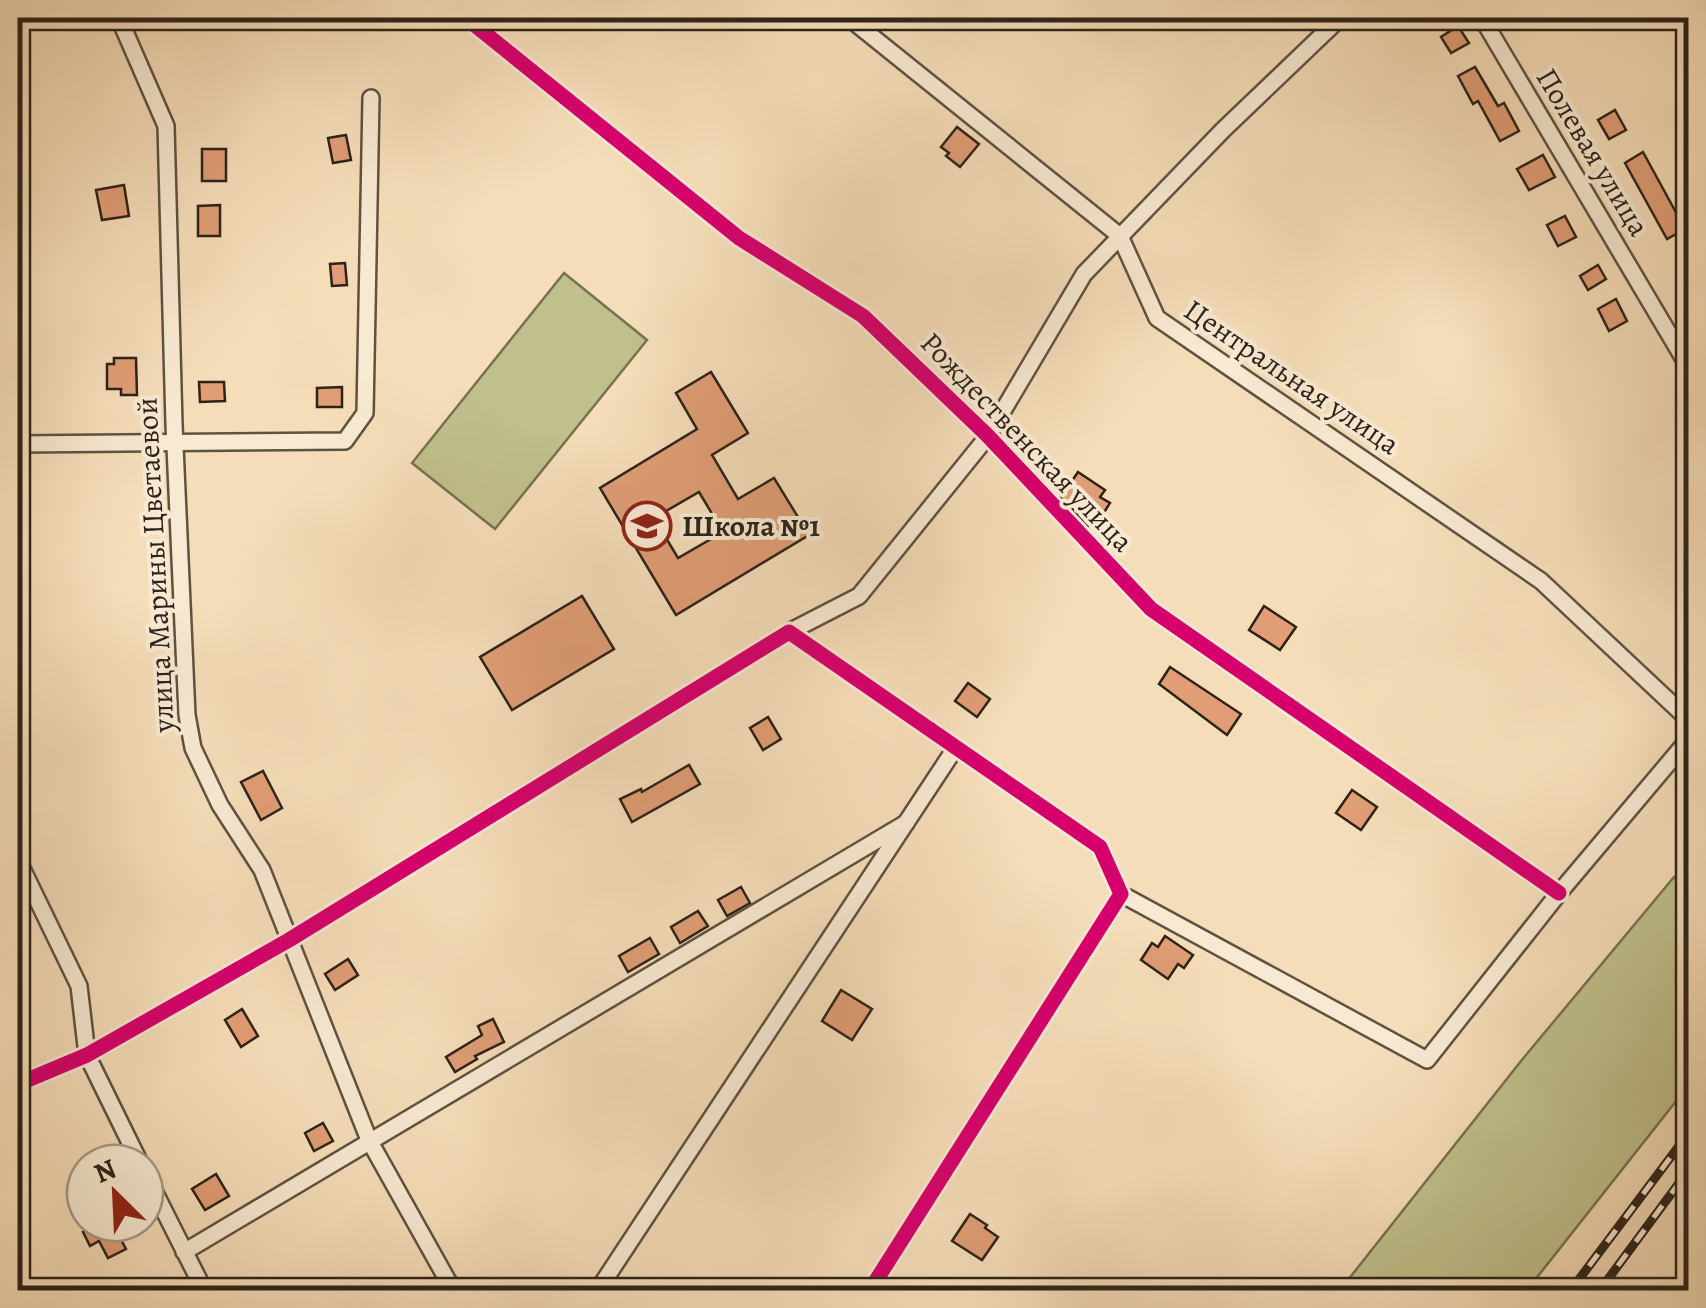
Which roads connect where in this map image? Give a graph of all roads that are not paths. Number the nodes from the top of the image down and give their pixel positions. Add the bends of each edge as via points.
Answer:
1 (119, 18) edge
2 (466, 18) edge
3 (849, 18) edge
4 (1340, 18) edge
5 (1482, 18) edge
6 (372, 98) dead end
7 (1120, 236) junction
8 (1688, 366) edge
9 (988, 436) junction
10 (175, 443) junction
11 (18, 444) edge
12 (789, 632) junction
13 (1688, 719) edge
14 (1688, 740) edge
15 (956, 747) junction
16 (906, 823) junction
17 (18, 860) edge
18 (1559, 893) junction
19 (1121, 894) junction
20 (288, 940) junction
21 (88, 1055) junction
22 (18, 1084) edge
23 (369, 1140) junction
24 (130, 1143) edge
25 (165, 1214) edge
26 (184, 1252) junction
27 (204, 1290) edge
28 (452, 1290) edge
29 (598, 1290) edge
30 (870, 1290) edge

1 - 10 street, улица Марины Цветаевой via 166,126
2 - 9 street, Рождественская улица via 739,238 863,316
3 - 7 street, Центральная улица
4 - 7 street
5 - 8 street, Полевая улица
6 - 10 street via 366,414 345,441
7 - 9 street via 1084,274
7 - 13 street, Центральная улица via 1157,318 1541,581
9 - 12 street via 859,596
9 - 18 street, Рождественская улица via 1151,609
10 - 11 street
10 - 20 street, улица Марины Цветаевой via 192,748 262,870
12 - 15 street
12 - 20 street
14 - 18 street
15 - 16 street
15 - 19 street via 1100,847
16 - 23 street
16 - 29 street
17 - 21 street via 79,986
18 - 19 street via 1426,1060
19 - 30 street
20 - 21 street
20 - 23 street, улица Марины Цветаевой
21 - 22 street
21 - 24 street
23 - 26 street
23 - 28 street, улица Марины Цветаевой
25 - 26 street
26 - 27 street

